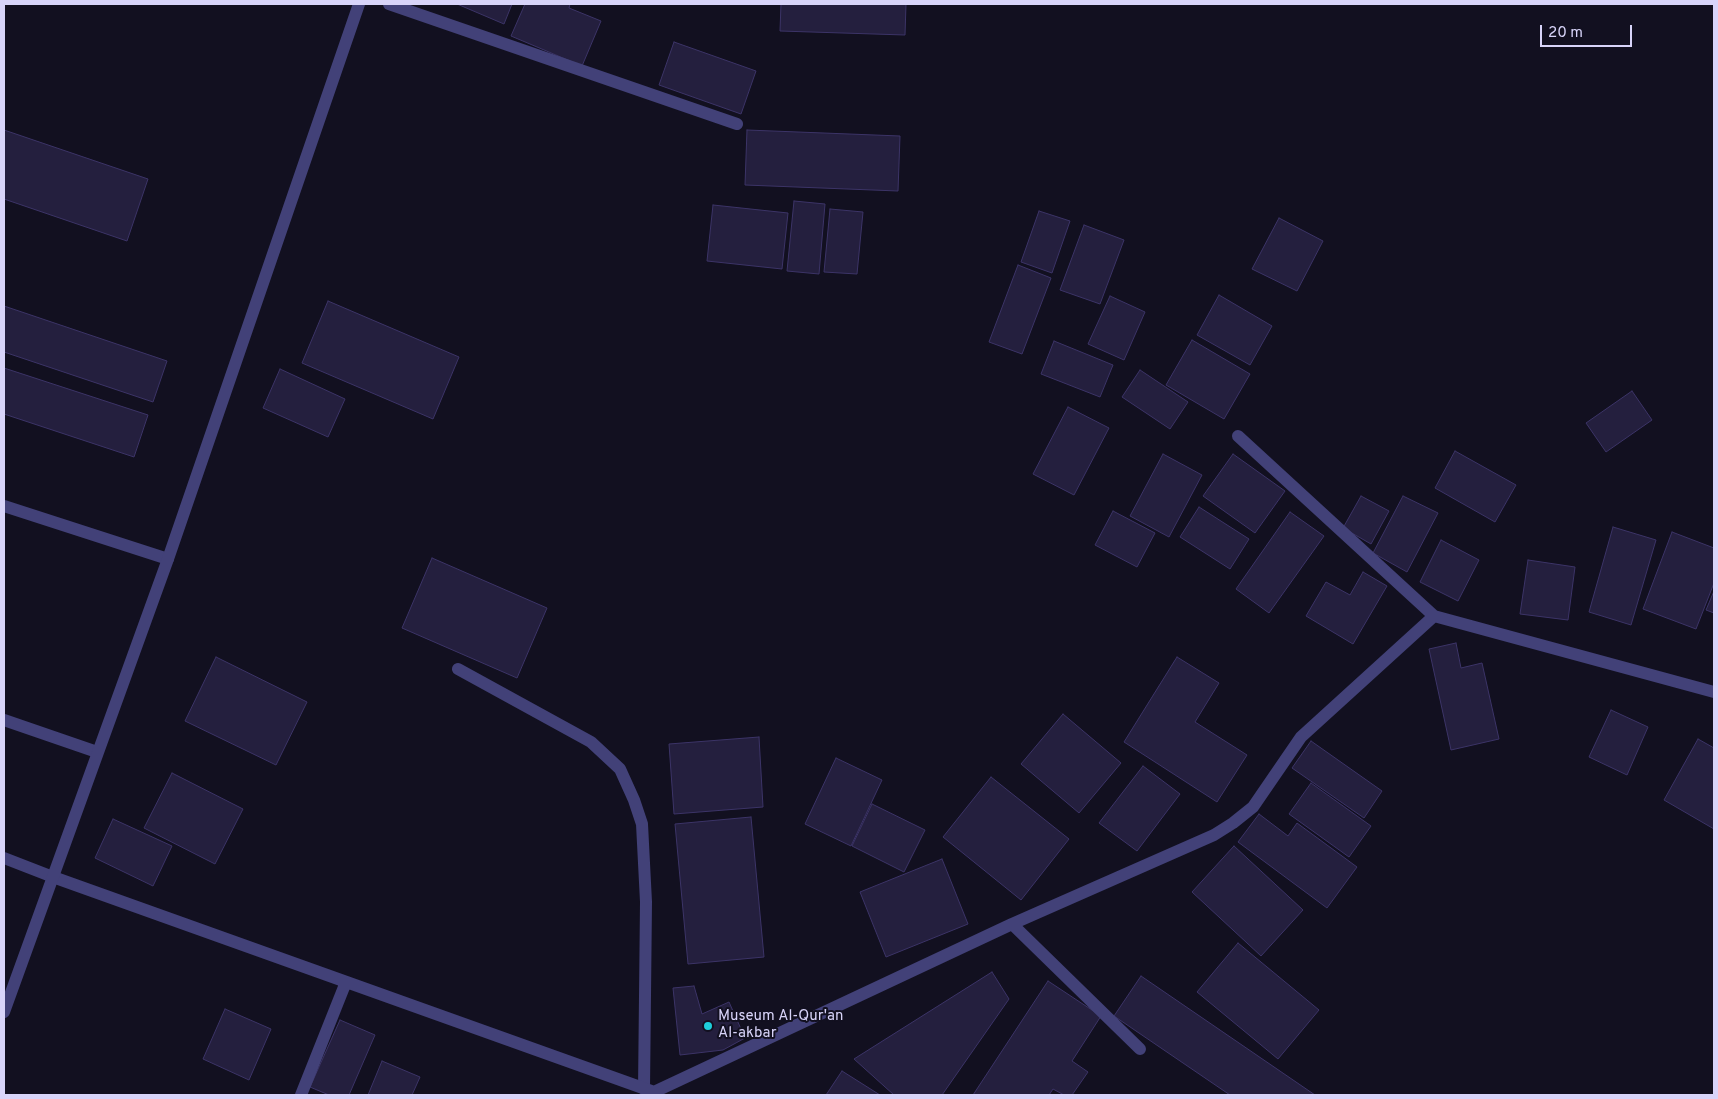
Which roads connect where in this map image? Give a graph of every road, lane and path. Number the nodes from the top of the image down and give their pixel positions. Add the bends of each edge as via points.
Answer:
1 (358, 4) edge
2 (389, 4) edge
3 (737, 124) dead end
4 (1238, 436) dead end
5 (4, 506) edge
6 (168, 558) junction
7 (1434, 616) junction
8 (458, 669) dead end
9 (1714, 692) edge
10 (4, 720) edge
11 (96, 752) junction
12 (4, 858) edge
13 (53, 877) junction
14 (1012, 924) junction
15 (346, 982) junction
16 (4, 1012) edge
17 (1140, 1049) dead end
18 (654, 1092) edge
19 (302, 1095) edge

1 - 6 street
2 - 3 street
4 - 7 street
5 - 6 street
6 - 11 street
7 - 9 street
7 - 14 street via 1301,737 1253,807 1233,822 1214,835
8 - 18 street via 591,742 620,769 627,784 642,824
10 - 11 street
11 - 13 street
12 - 13 street
13 - 15 street
13 - 16 street
14 - 17 street
14 - 18 street
15 - 18 street
15 - 19 street

